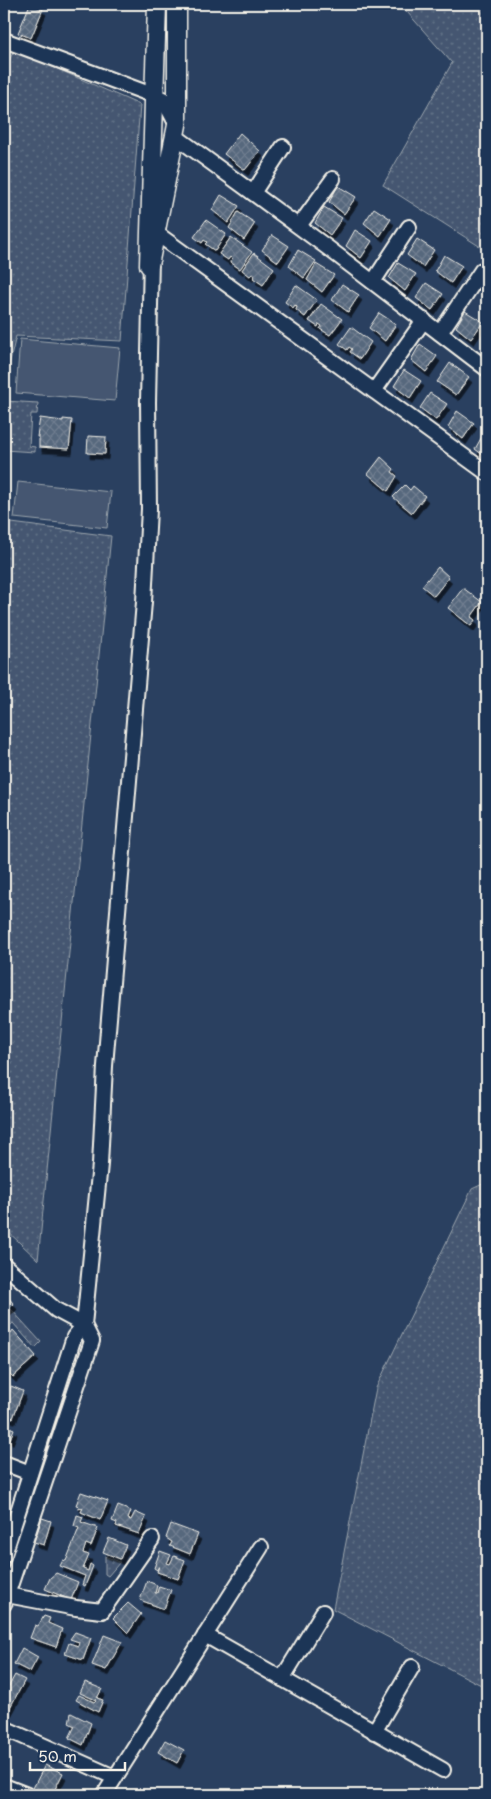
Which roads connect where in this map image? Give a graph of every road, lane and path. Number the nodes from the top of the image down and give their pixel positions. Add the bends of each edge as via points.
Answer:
1 (158, 4) edge
2 (176, 4) edge
3 (4, 40) edge
4 (154, 96) junction
5 (176, 131) junction
6 (283, 147) dead end
7 (333, 179) dead end
8 (253, 193) junction
9 (298, 226) junction
10 (409, 227) dead end
11 (156, 233) junction
12 (149, 265) junction
13 (482, 270) dead end
14 (373, 282) junction
15 (424, 320) junction
16 (440, 333) junction
17 (487, 368) edge
18 (374, 391) junction
19 (487, 473) edge
20 (4, 1265) edge
21 (84, 1325) junction
22 (4, 1463) edge
23 (30, 1473) junction
24 (152, 1539) dead end
25 (261, 1547) dead end
26 (4, 1555) edge
27 (5, 1599) edge
28 (322, 1612) dead end
29 (205, 1635) junction
30 (412, 1667) dead end
31 (282, 1679) junction
32 (4, 1728) edge
33 (374, 1732) junction
34 (443, 1770) dead end
35 (114, 1777) junction
36 (4, 1786) edge
37 (27, 1795) edge
38 (104, 1795) edge

1 - 4 street
2 - 5 street
3 - 4 street
4 - 5 street via 162,99
4 - 12 street
5 - 8 street
5 - 11 street
5 - 12 street
6 - 8 street
7 - 9 street
8 - 9 street
9 - 14 street
10 - 14 street
11 - 12 street
11 - 18 street
12 - 21 street via 149,509 144,602 105,1066 100,1164
13 - 16 street
14 - 15 street
15 - 16 street
15 - 18 street
16 - 17 street
18 - 19 street
20 - 21 street via 56,1310
21 - 23 street via 74,1337
21 - 27 street via 92,1341
22 - 23 street
23 - 26 street
24 - 27 street via 102,1611
25 - 29 street
28 - 31 street
29 - 31 street
29 - 35 street
30 - 33 street
31 - 33 street
32 - 35 street
33 - 34 street
35 - 38 street
36 - 37 street

